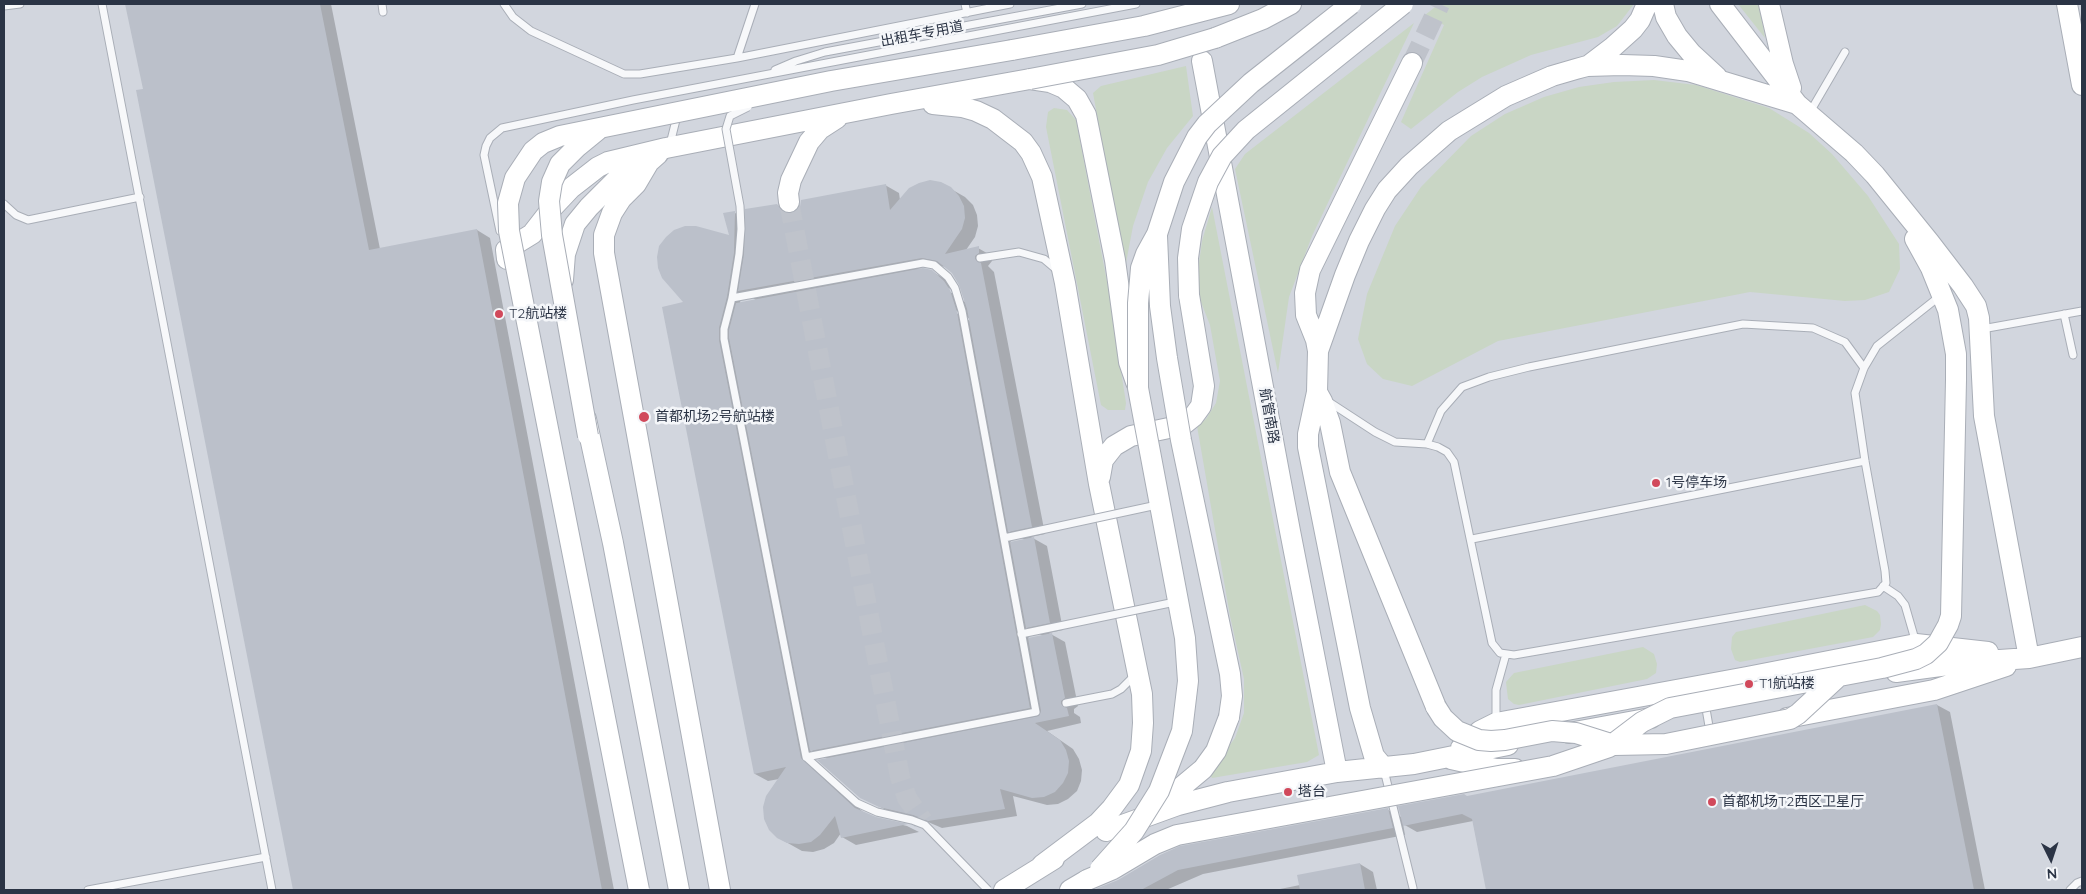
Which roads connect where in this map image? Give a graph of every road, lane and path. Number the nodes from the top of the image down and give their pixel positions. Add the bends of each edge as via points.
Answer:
1 (20, 4) edge
2 (102, 4) edge
3 (382, 4) edge
4 (504, 4) edge
5 (755, 4) edge
6 (965, 4) edge
7 (1010, 4) edge
8 (1082, 4) edge
9 (1136, 4) edge
10 (1229, 4) edge
11 (1291, 4) edge
12 (1351, 4) edge
13 (1403, 4) edge
14 (1647, 4) edge
15 (1663, 4) edge
16 (1720, 4) edge
17 (1769, 4) edge
18 (2067, 4) edge
19 (4, 6) edge
20 (383, 12) dead end
21 (967, 13) junction
22 (1845, 52) dead end
23 (737, 58) junction
24 (1202, 60) tunnel mouth
25 (1412, 62) tunnel mouth
26 (1587, 66) junction
27 (766, 75) junction
28 (1030, 79) junction
29 (1718, 79) junction
30 (831, 81) junction
31 (2082, 85) edge
32 (776, 100) dead end
33 (891, 104) junction
34 (757, 105) dead end
35 (1803, 109) junction
36 (848, 112) junction
37 (608, 124) junction
38 (666, 148) junction
39 (1886, 190) junction
40 (140, 197) junction
41 (789, 202) tunnel mouth
42 (4, 204) edge
43 (1157, 234) junction
44 (506, 254) junction
45 (980, 258) dead end
46 (1065, 282) junction
47 (1942, 295) junction
48 (732, 298) junction
49 (2082, 311) edge
50 (2064, 314) junction
51 (1980, 329) junction
52 (1318, 351) junction
53 (2073, 355) dead end
54 (1864, 368) junction
55 (1138, 388) junction
56 (1317, 392) junction
57 (1086, 402) junction
58 (1130, 436) junction
59 (1427, 444) junction
60 (1865, 461) junction
61 (1099, 484) junction
62 (1160, 505) junction
63 (1004, 538) junction
64 (1472, 540) junction
65 (1883, 586) junction
66 (1178, 601) junction
67 (1021, 634) junction
68 (1916, 644) junction
69 (2082, 647) edge
70 (1506, 654) junction
71 (2030, 658) junction
72 (1138, 672) junction
73 (1838, 677) junction
74 (1703, 685) junction
75 (1066, 703) dead end
76 (1670, 708) junction
77 (1706, 708) junction
78 (1496, 723) junction
79 (1552, 731) junction
80 (1710, 732) junction
81 (1666, 744) junction
82 (1614, 745) junction
83 (806, 756) junction
84 (1446, 758) junction
85 (1553, 766) junction
86 (1384, 768) junction
87 (1338, 772) junction
88 (923, 821) tunnel mouth
89 (1106, 831) junction
90 (266, 858) junction
91 (1042, 865) junction
92 (2082, 881) edge
93 (1078, 885) edge
94 (1412, 888) dead end
95 (88, 890) edge
96 (272, 890) edge
97 (632, 890) edge
98 (639, 890) edge
99 (675, 890) edge
100 (679, 890) edge
101 (720, 890) edge
102 (988, 890) edge
103 (1004, 890) edge
104 (2070, 890) edge

1 - 19 lane
2 - 40 lane
3 - 20 lane
4 - 23 lane via 513,17 531,31 624,74
5 - 23 lane
6 - 21 lane
7 - 21 lane
8 - 27 lane, 出租车专用道 via 825,52
9 - 27 lane
10 - 30 street, bridge via 1144,26
11 - 28 street, bridge via 1214,38 1158,55
12 - 43 street, bridge via 1251,83 1207,124 1176,177
13 - 58 street, bridge via 1246,130 1222,156 1208,182 1192,229 1188,258 1189,295 1204,386 1201,406 1183,425
14 - 26 street via 1633,29
15 - 29 street via 1677,36
16 - 35 street
17 - 35 street via 1783,64
18 - 31 street
21 - 23 lane
22 - 35 lane
24 - 87 street, 航管南路
25 - 52 street via 1307,279 1305,308
26 - 29 street via 1654,66
26 - 52 street via 1546,78 1485,107 1444,135 1402,173 1381,199 1367,224
27 - 38 lane via 731,98 682,112 675,119
27 - 44 lane via 578,111 498,131 488,141 484,155
28 - 33 street
28 - 55 street, bridge via 1064,88 1077,99 1086,115 1115,260 1129,362
29 - 35 street
30 - 32 lane, bridge
30 - 37 street, bridge
33 - 36 street
33 - 46 street via 930,104 976,110 1022,142 1044,184
34 - 48 lane, bridge via 733,114 726,129 741,220 741,243
35 - 39 street via 1854,153
36 - 38 street
36 - 41 street via 820,129 809,142 791,180
37 - 98 street, bridge via 556,137 533,151 518,172 510,191 507,224
37 - 99 street, bridge via 587,138 560,164 550,188 549,212 580,396
38 - 44 street via 598,167 558,201 532,234 509,248
38 - 100 street via 636,161 583,213 570,237 563,270 588,432 613,544
38 - 101 street via 649,162 612,213 604,235 604,253
39 - 47 street
39 - 51 street via 1963,286 1976,306
40 - 42 lane via 28,220
40 - 90 lane
43 - 55 street, bridge via 1146,254 1140,275
43 - 89 street, bridge via 1160,306 1167,358 1232,696 1230,716 1216,751 1196,777
44 - 97 street
45 - 46 lane via 1012,252 1032,254 1051,263
46 - 57 street
47 - 54 lane via 1877,346
47 - 73 street, bridge via 1954,339 1956,380 1951,616 1938,644 1916,659
48 - 63 lane, bridge via 923,264 934,265 942,271 955,288 962,311
48 - 83 lane, bridge via 724,339
49 - 50 lane
50 - 51 lane
50 - 53 lane
51 - 71 street via 1984,416
52 - 56 street
54 - 59 lane via 1845,342 1813,328 1743,324 1529,366 1471,383 1462,387 1441,412
54 - 60 lane via 1855,393
55 - 62 street, bridge
56 - 59 lane via 1382,436 1395,442
56 - 79 street, bridge via 1330,423 1340,472 1443,718 1457,732 1479,740 1505,740
56 - 86 street via 1308,434 1310,457 1360,708 1374,756
57 - 58 street via 1094,420 1103,429
57 - 61 street
58 - 61 street via 1107,452 1100,468
59 - 64 lane via 1447,452 1454,462
60 - 64 lane
60 - 65 lane via 1886,571 1886,584
61 - 72 street
62 - 63 lane, bridge
62 - 66 street, bridge
63 - 67 lane, bridge
64 - 70 lane via 1492,643 1500,653
65 - 68 lane via 1905,604
65 - 70 lane via 1878,592
66 - 67 lane, bridge
66 - 93 street, bridge via 1187,652 1188,681 1178,744 1159,791 1142,819 1127,840
67 - 83 lane, bridge via 1036,712
68 - 71 street
68 - 74 street
69 - 71 street
70 - 78 lane via 1496,690
71 - 77 street via 1911,669
71 - 80 street via 1920,693
72 - 75 lane via 1112,694
72 - 91 street via 1143,703 1143,736 1131,780 1098,823
73 - 76 street, bridge
73 - 81 street, bridge via 1790,720
74 - 77 lane
74 - 78 street
76 - 79 street, bridge
76 - 82 street, bridge via 1642,722
77 - 80 lane
77 - 84 street
78 - 84 street via 1480,731
79 - 82 street, bridge via 1580,734
80 - 84 street via 1504,770
81 - 82 street, bridge
81 - 85 street, bridge
82 - 85 street, bridge
83 - 102 lane, bridge via 862,806 925,825
84 - 86 street
85 - 93 street, bridge via 1189,832 1166,838
86 - 87 street
86 - 94 lane
87 - 89 street via 1203,798
88 - 102 street
89 - 91 street
90 - 95 lane
90 - 96 lane
91 - 103 street
92 - 104 lane

